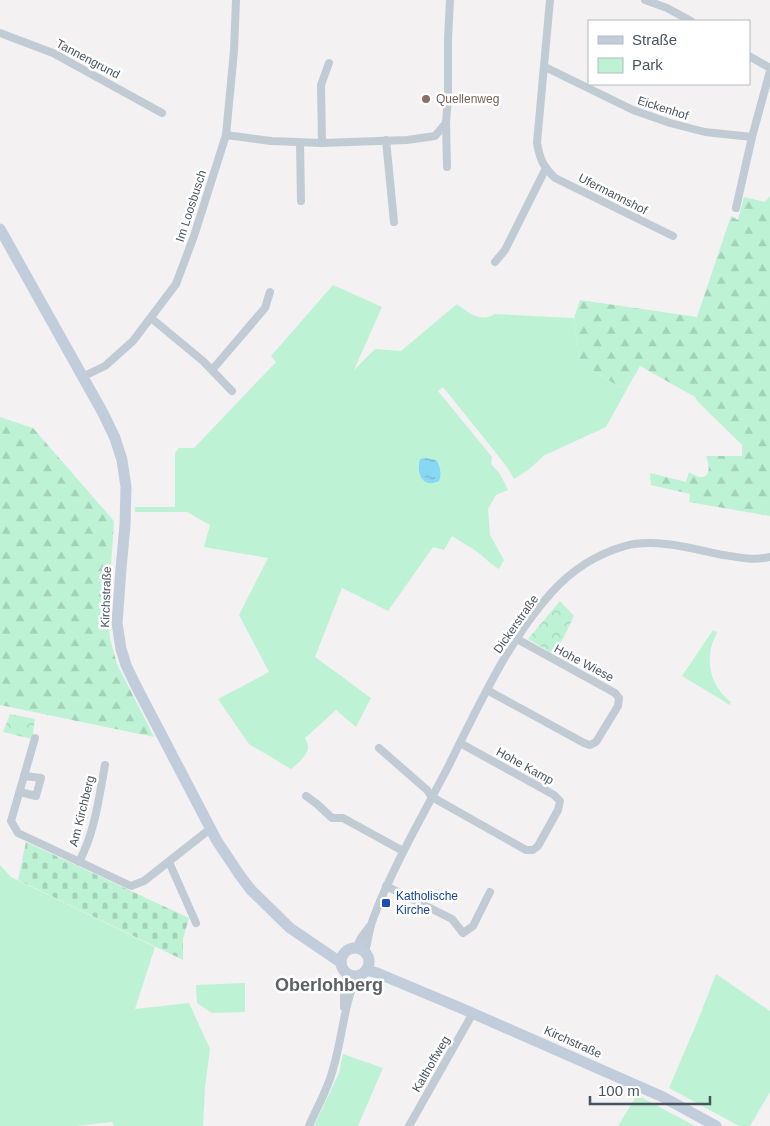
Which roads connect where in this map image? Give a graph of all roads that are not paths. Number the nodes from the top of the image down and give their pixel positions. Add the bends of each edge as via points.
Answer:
1 (236, 0) edge
2 (450, 0) edge
3 (550, 0) edge
4 (645, 0) edge
5 (670, 0) edge
6 (667, 8) junction
7 (689, 20) edge
8 (0, 33) edge
9 (750, 57) edge
10 (329, 63) dead end
11 (545, 67) junction
12 (770, 70) edge
13 (162, 113) dead end
14 (446, 123) junction
15 (226, 135) junction
16 (752, 137) junction
17 (386, 140) junction
18 (300, 143) junction
19 (322, 143) junction
20 (447, 168) dead end
21 (546, 168) junction
22 (301, 201) dead end
23 (736, 208) dead end
24 (394, 222) dead end
25 (0, 229) edge
26 (673, 236) dead end
27 (495, 262) dead end
28 (270, 292) dead end
29 (151, 318) junction
30 (212, 370) junction
31 (82, 377) junction
32 (232, 391) dead end
33 (770, 557) edge
34 (517, 639) junction
35 (487, 690) junction
36 (35, 738) dead end
37 (460, 743) junction
38 (380, 748) dead end
39 (105, 765) dead end
40 (24, 776) junction
41 (20, 792) junction
42 (306, 796) dead end
43 (432, 797) junction
44 (210, 829) junction
45 (403, 851) junction
46 (79, 862) junction
47 (169, 862) junction
48 (386, 886) junction
49 (490, 892) dead end
50 (196, 923) dead end
51 (356, 962) junction
52 (473, 1013) junction
53 (309, 1126) edge
54 (409, 1126) edge
55 (716, 1126) edge

1 - 15 street, Im Loosbusch
2 - 14 street
3 - 11 street
4 - 6 street
5 - 6 street
6 - 7 street
8 - 13 street, Tannengrund via 53,52
9 - 12 street
10 - 19 street via 321,85
11 - 16 street, Eickenhof via 632,110 670,123 705,132
11 - 21 street via 538,143
12 - 16 street
14 - 17 street via 435,136
14 - 20 street
15 - 18 street
15 - 29 street, Im Loosbusch via 176,284
16 - 23 street
17 - 19 street
17 - 24 street
18 - 19 street
18 - 22 street
21 - 26 street, Ufermannshof via 555,178
21 - 27 street via 505,250
25 - 31 street, Kirchstraße
28 - 30 street via 265,308
29 - 30 street
29 - 31 street, Im Loosbusch via 133,342 105,366
30 - 32 street
31 - 44 street, Kirchstraße via 115,438 126,487 117,623 121,649 135,684
33 - 34 street, Dickerstraße via 747,559 648,543 625,546 569,575 540,606
34 - 35 street, Dickerstraße
34 - 35 street, Hohe Wiese via 615,693 619,698 618,706 596,742 590,745
35 - 37 street, Dickerstraße
36 - 40 street, Am Kirchberg
37 - 43 street, Dickerstraße
37 - 43 street, Hohe Kamp via 554,795 560,802 558,810 538,846 526,850
38 - 43 street
39 - 46 street, Am Kirchberg via 94,821
40 - 41 street, Am Kirchberg
40 - 41 street via 41,778 36,796
41 - 46 street, Am Kirchberg via 11,821 18,833
42 - 45 street via 332,818 343,818
43 - 45 street, Dickerstraße
44 - 47 street, Am Kirchberg
44 - 51 street, Kirchstraße via 251,890 285,924
45 - 48 street, Dickerstraße
46 - 47 street, Am Kirchberg via 130,886 144,882
47 - 50 street
48 - 49 street via 452,919 463,933 473,926
48 - 51 street, Dickerstraße
51 - 52 street, Kirchstraße
51 - 53 street, Dickerstraße via 344,996 344,1022 333,1070
52 - 54 street, Kalthoffweg
52 - 55 street, Kirchstraße via 663,1097

